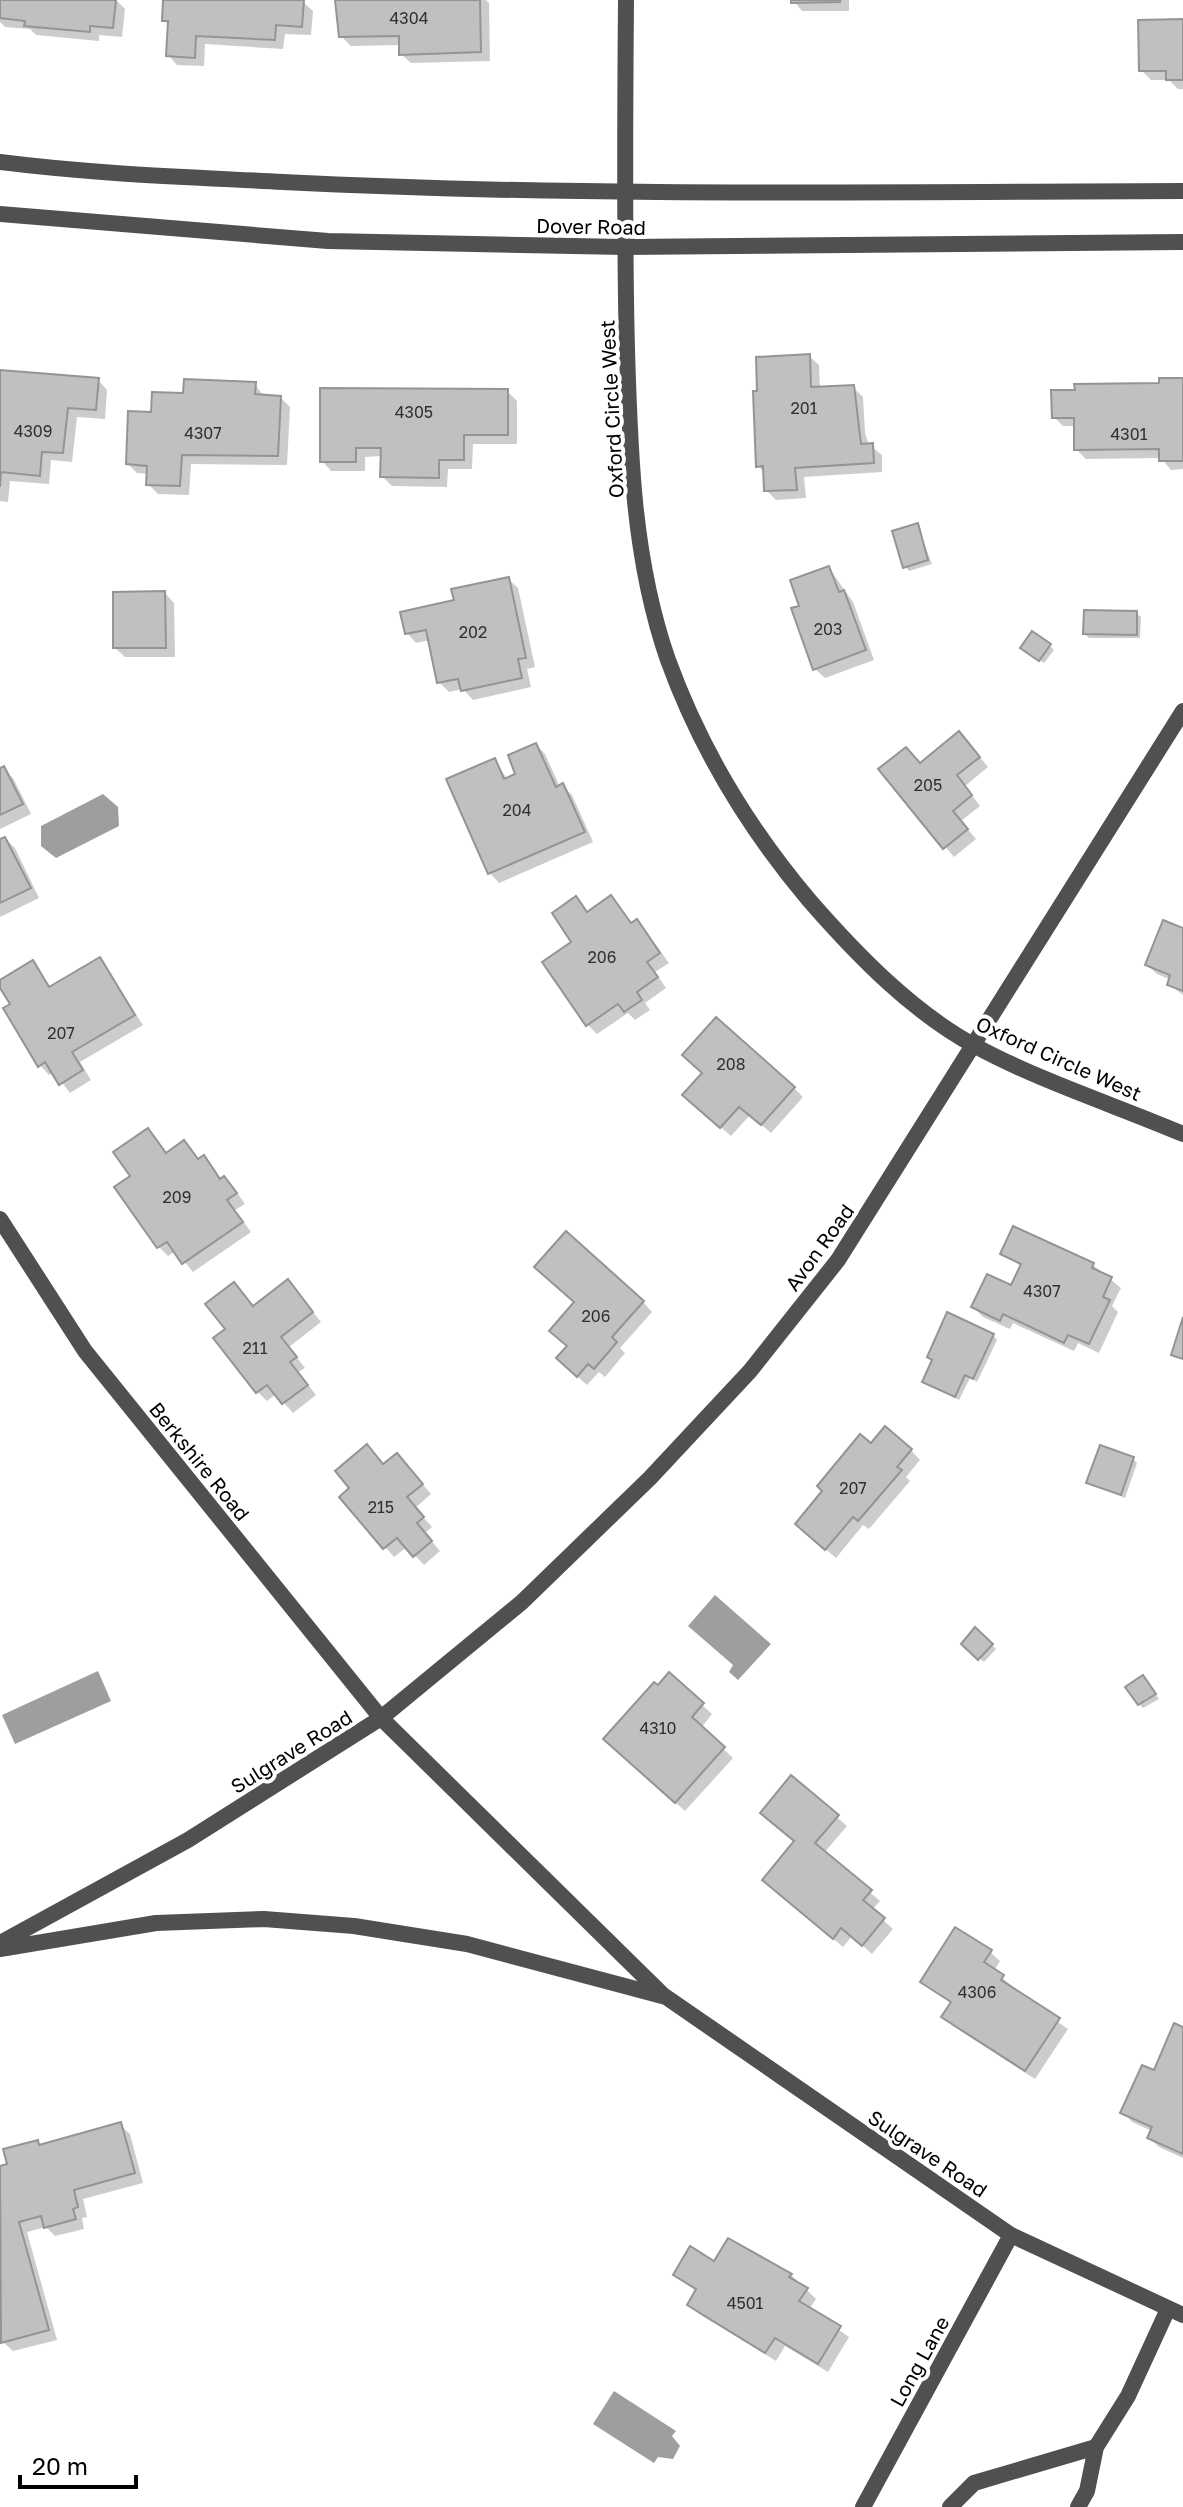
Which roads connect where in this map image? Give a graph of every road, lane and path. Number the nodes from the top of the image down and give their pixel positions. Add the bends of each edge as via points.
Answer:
1 (626, 0) edge
2 (0, 162) edge
3 (1183, 191) edge
4 (626, 193) junction
5 (0, 214) edge
6 (1183, 242) edge
7 (625, 247) junction
8 (1183, 711) edge
9 (976, 1046) junction
10 (1183, 1134) edge
11 (0, 1219) edge
12 (381, 1718) junction
13 (0, 1943) edge
14 (0, 1949) edge
15 (666, 1997) junction
16 (1011, 2235) junction
17 (1176, 2312) edge
18 (1096, 2447) junction
19 (863, 2507) edge
20 (950, 2507) edge
21 (1078, 2507) edge

1 - 4 street, Oxford Circle West
2 - 4 street, Dover Road via 69,171 351,185
3 - 4 street, Dover Road
4 - 7 street, Oxford Circle West
5 - 7 street, Dover Road via 328,241
6 - 7 street, Dover Road
7 - 9 street, Oxford Circle West via 631,477 646,575 668,659 707,753 776,861 845,941 923,1009
8 - 9 street, Avon Road
9 - 10 street, Oxford Circle West
9 - 12 street, Avon Road via 838,1260 750,1371 522,1602
11 - 12 street, Berkshire Road via 85,1351
12 - 13 street, Sulgrave Road via 188,1840
12 - 15 street, Sulgrave Road
14 - 15 street, Sulgrave Road via 156,1923 264,1919 354,1926 467,1944
15 - 16 street, Sulgrave Road
16 - 17 street, Sulgrave Road
16 - 19 street, Long Lane
17 - 18 street
18 - 20 street via 974,2483
18 - 21 street via 1087,2491

